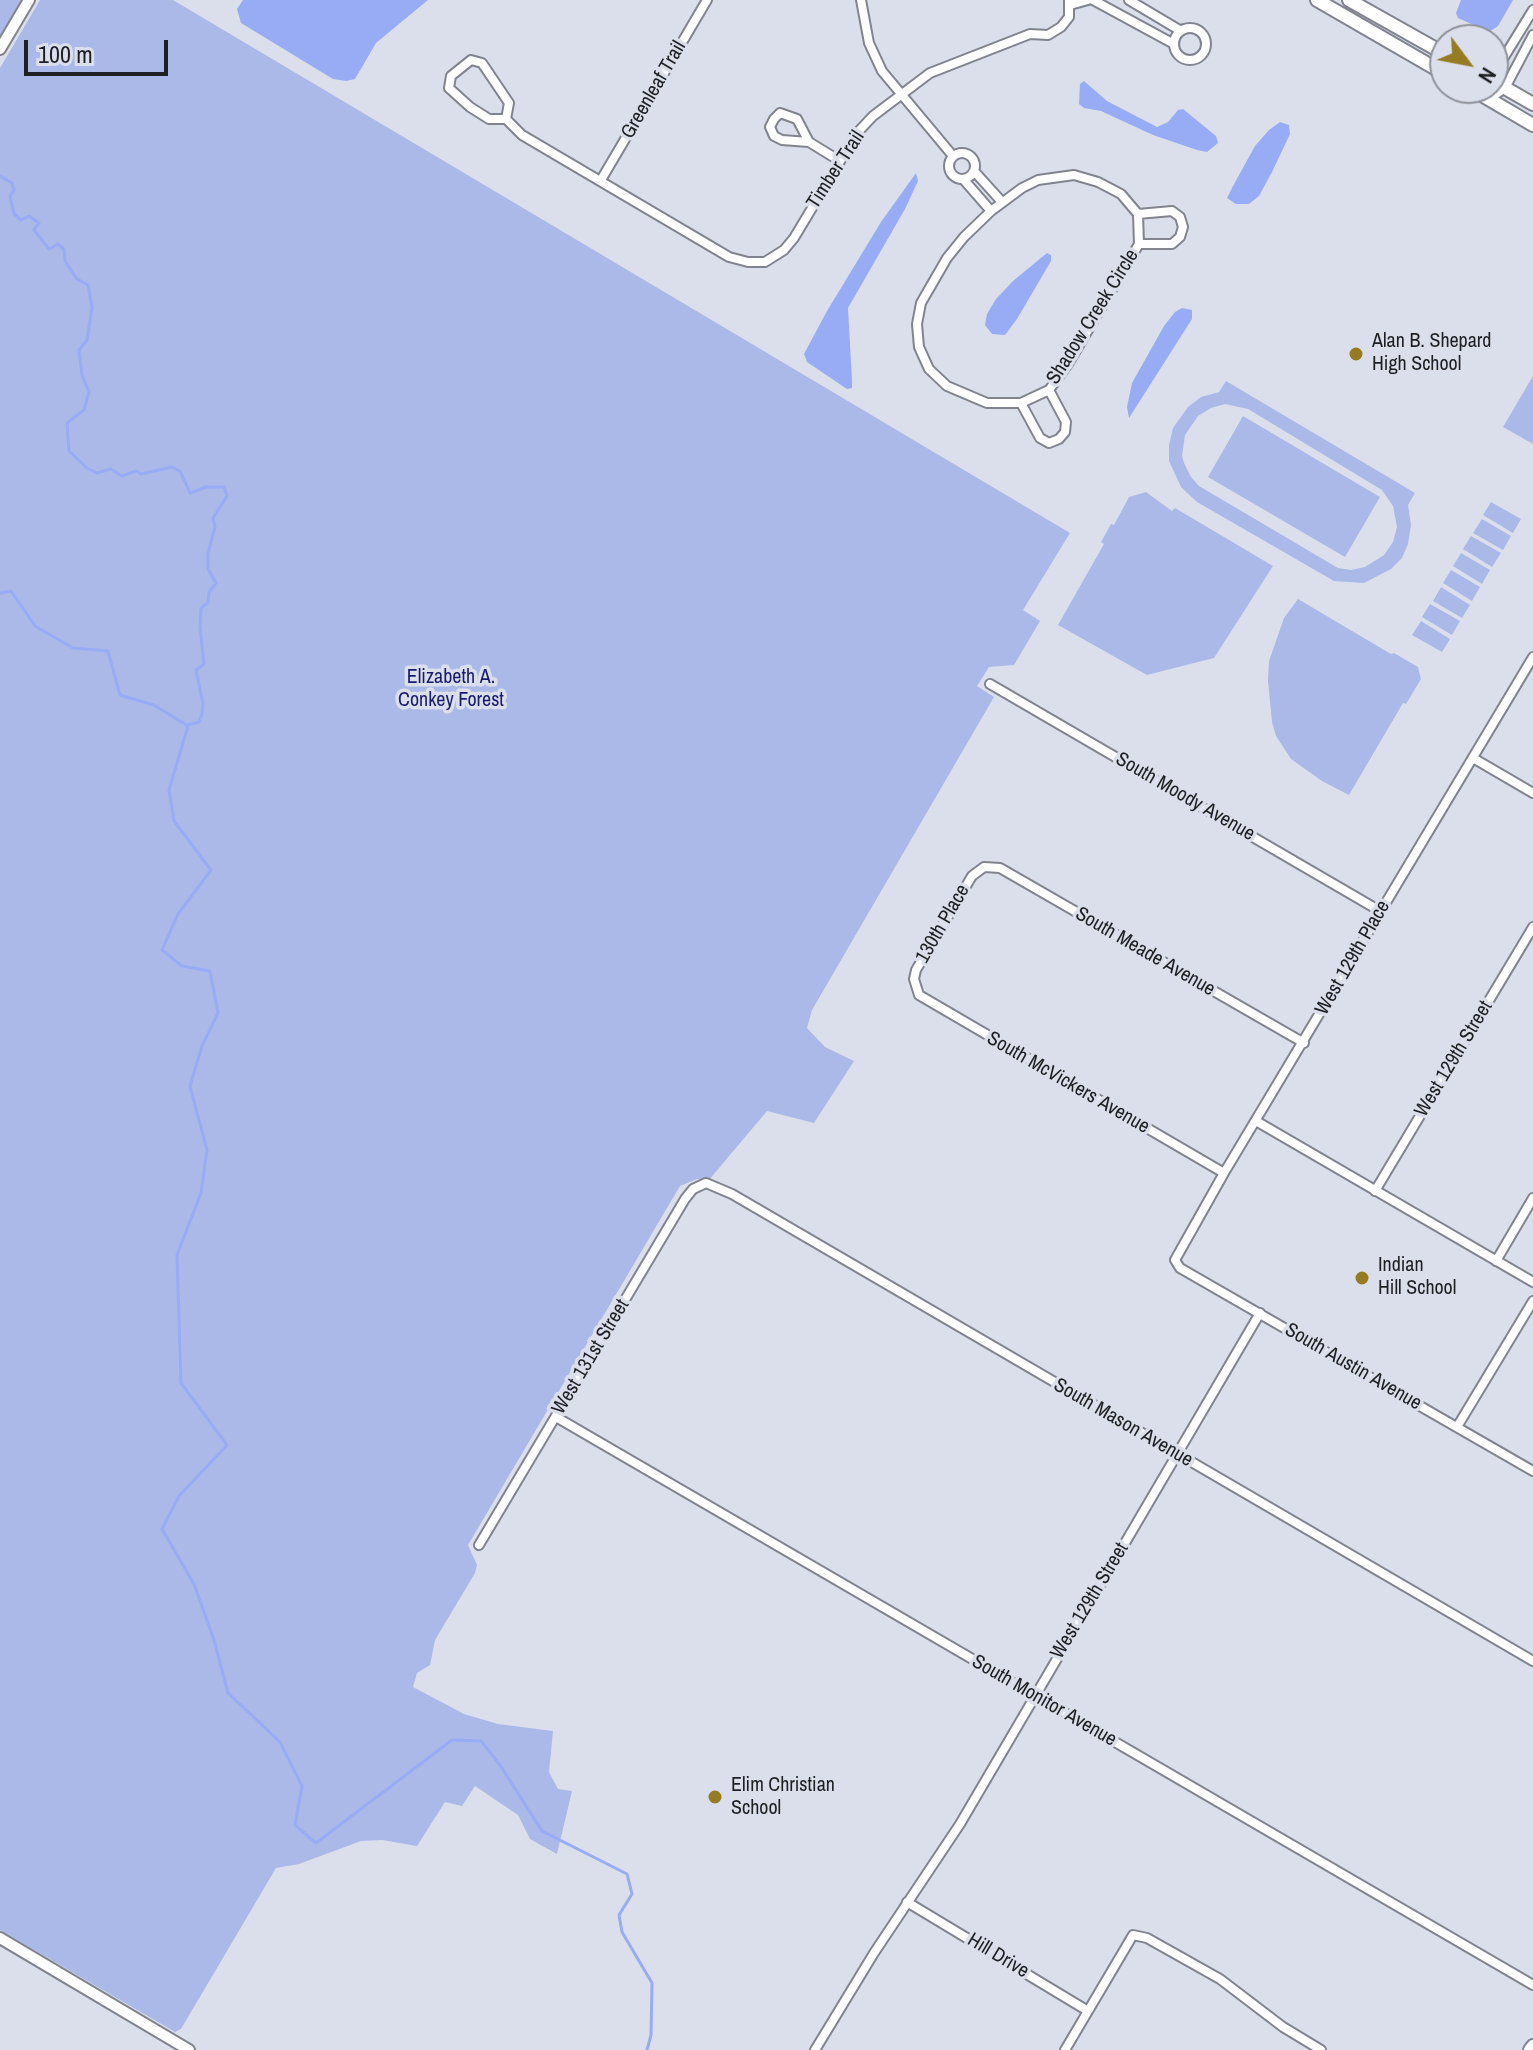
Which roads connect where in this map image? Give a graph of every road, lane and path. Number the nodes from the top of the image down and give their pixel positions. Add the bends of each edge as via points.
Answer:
1 (29, 0) edge
2 (707, 0) edge
3 (861, 0) edge
4 (1091, 0) edge
5 (1129, 0) edge
6 (1317, 0) edge
7 (1349, 0) edge
8 (1070, 2) edge
9 (1533, 10) edge
10 (1181, 31) junction
11 (1533, 35) edge
12 (1174, 44) junction
13 (1429, 45) edge
14 (0, 49) edge
15 (1509, 51) edge
16 (1429, 65) edge
17 (1509, 80) edge
18 (1509, 90) edge
19 (900, 94) junction
20 (1504, 104) edge
21 (1533, 104) edge
22 (506, 119) junction
23 (1533, 125) edge
24 (809, 142) junction
25 (953, 156) junction
26 (840, 161) junction
27 (974, 171) junction
28 (601, 180) junction
29 (964, 180) junction
30 (1002, 202) junction
31 (991, 211) junction
32 (1138, 214) junction
33 (1139, 244) junction
34 (1049, 390) junction
35 (1021, 403) junction
36 (1533, 657) edge
37 (990, 684) dead end
38 (1473, 758) junction
39 (1533, 793) edge
40 (984, 867) joint
41 (1380, 911) junction
42 (1533, 927) edge
43 (916, 988) joint
44 (1304, 1043) junction
45 (1256, 1121) junction
46 (1224, 1173) junction
47 (714, 1184) joint
48 (1375, 1191) junction
49 (1533, 1198) edge
50 (1175, 1260) joint
51 (1496, 1261) junction
52 (1533, 1282) edge
53 (1533, 1301) edge
54 (1260, 1313) junction
55 (556, 1417) junction
56 (1457, 1427) junction
57 (1176, 1455) junction
58 (1533, 1471) edge
59 (479, 1545) dead end
60 (1533, 1661) edge
61 (1034, 1696) junction
62 (907, 1902) junction
63 (0, 1938) edge
64 (1533, 1985) edge
65 (1088, 2011) junction
66 (177, 2047) edge
67 (189, 2050) edge
68 (815, 2050) edge
69 (1065, 2050) edge
70 (1321, 2050) edge

1 - 14 street
2 - 28 street, Greenleaf Trail
3 - 19 street via 869,43
4 - 8 street, Timber Trail
4 - 12 street
5 - 10 street
6 - 16 main road
7 - 13 main road
8 - 19 street, Timber Trail via 1069,17 1048,35 1030,34 971,56 930,73
9 - 15 street
10 - 12 street
10 - 12 street via 1200,32 1203,51 1186,59
11 - 17 street
18 - 21 main road
19 - 25 street
19 - 26 street, Timber Trail via 857,133
20 - 23 main road
22 - 22 street, Timber Trail via 509,103 482,63 471,60 451,76 449,88 470,107 489,119
22 - 28 street, Timber Trail via 522,135
24 - 24 street via 774,136 774,119 780,113 797,119
24 - 26 street
25 - 27 street via 969,156
25 - 29 street via 950,172
26 - 28 street, Timber Trail via 794,238 765,262 729,257
27 - 29 street
27 - 30 street
29 - 31 street
30 - 31 street, Shadow Creek Circle
30 - 32 street, Shadow Creek Circle via 1038,180 1074,175 1121,194
31 - 35 street, Shadow Creek Circle via 947,258 921,303 919,347 929,369 947,386 987,403
32 - 33 street, Shadow Creek Circle
32 - 33 street via 1172,211 1183,227 1172,244
33 - 34 street, Shadow Creek Circle
34 - 35 street, Shadow Creek Circle
34 - 35 street via 1066,422 1059,439 1049,443 1040,438
36 - 38 street, West 129th Place
37 - 41 street, South Moody Avenue
38 - 39 street
38 - 41 street, West 129th Place
40 - 43 street, 130th Place via 972,876 916,970
40 - 44 street, South Meade Avenue via 1000,868
41 - 44 street, West 129th Place
42 - 48 street, West 129th Street
43 - 46 street, South McVickers Avenue via 925,1000
44 - 45 street, West 129th Place
45 - 46 street, West 129th Place
45 - 48 street
46 - 50 street, West 129th Place
47 - 55 street, West 131st Street via 700,1184 685,1199
47 - 57 street, South Mason Avenue
48 - 51 street
49 - 51 street
50 - 54 street, South Austin Avenue via 1180,1268
51 - 52 street
53 - 56 street
54 - 56 street, South Austin Avenue
54 - 57 street, West 129th Street
55 - 59 street, West 131st Street
55 - 61 street, South Monitor Avenue
56 - 58 street, South Austin Avenue
57 - 60 street, South Mason Avenue
57 - 61 street, West 129th Street
61 - 62 street, West 129th Street via 960,1824
61 - 64 street, South Monitor Avenue
62 - 65 street, Hill Drive
62 - 68 street, West 129th Street
63 - 66 street
65 - 69 street
65 - 70 street via 1133,1935 1220,1979
66 - 67 street

